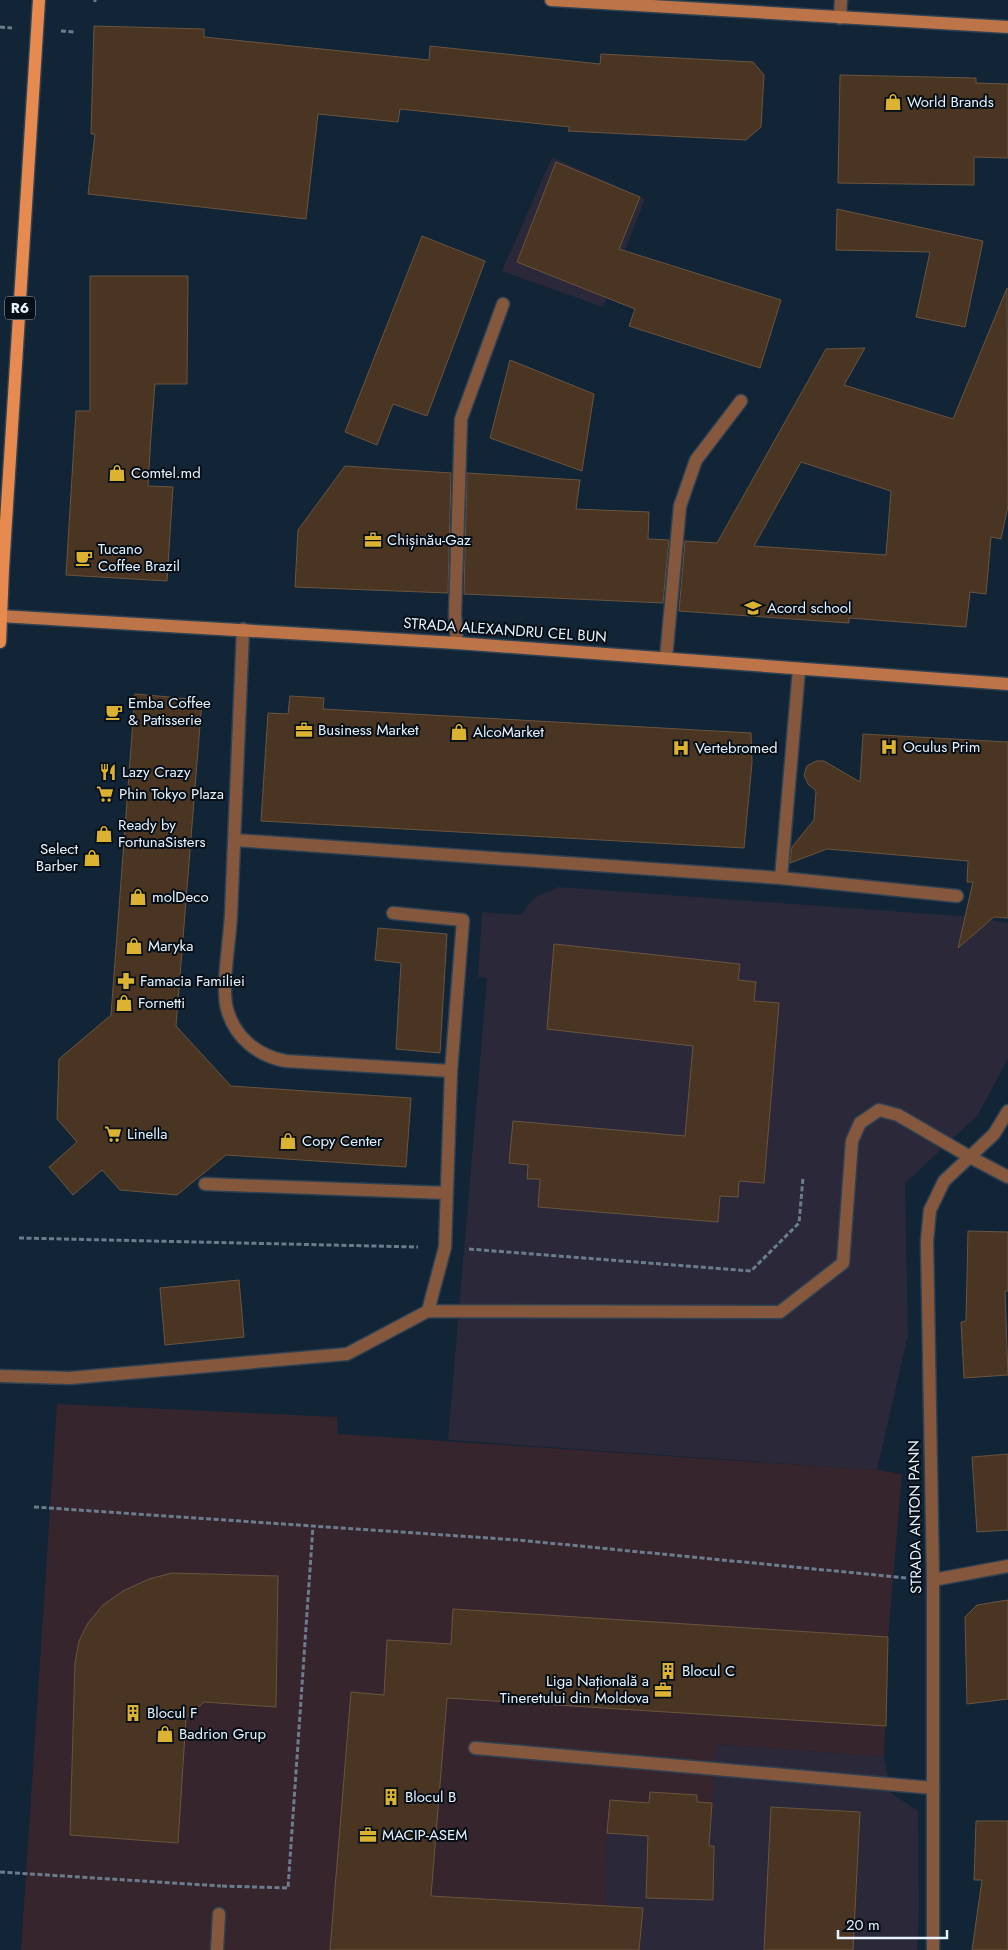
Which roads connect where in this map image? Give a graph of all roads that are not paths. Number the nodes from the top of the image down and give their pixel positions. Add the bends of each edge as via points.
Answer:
1 (39, 0) edge
2 (551, 0) edge
3 (841, 0) edge
4 (840, 18) junction
5 (1008, 27) edge
6 (504, 304) dead end
7 (741, 401) dead end
8 (1, 616) edge
9 (243, 629) junction
10 (0, 642) edge
11 (457, 643) junction
12 (666, 658) junction
13 (799, 669) junction
14 (1008, 684) edge
15 (234, 840) junction
16 (781, 878) junction
17 (957, 896) dead end
18 (393, 914) dead end
19 (451, 1071) junction
20 (1008, 1111) edge
21 (970, 1158) junction
22 (1008, 1178) edge
23 (205, 1184) dead end
24 (447, 1193) junction
25 (428, 1311) junction
26 (0, 1376) edge
27 (1008, 1566) edge
28 (933, 1580) junction
29 (475, 1748) dead end
30 (933, 1788) junction
31 (219, 1914) road end
32 (217, 1950) edge
33 (933, 1950) edge

1 - 8 main road, R6
2 - 4 main road
3 - 4 street
4 - 5 main road
6 - 11 street via 461,419 455,614
7 - 12 street via 696,460 680,506
8 - 9 main road, STRADA ALEXANDRU CEL BUN
8 - 10 main road, R6
9 - 11 main road, STRADA ALEXANDRU CEL BUN
9 - 15 street
11 - 12 main road, STRADA ALEXANDRU CEL BUN
12 - 13 main road, STRADA ALEXANDRU CEL BUN
13 - 14 main road, STRADA ALEXANDRU CEL BUN
13 - 16 street
15 - 16 street
15 - 19 street via 225,997 235,1030 244,1040 255,1050 286,1062
16 - 17 street
18 - 19 street via 463,920
19 - 24 street
20 - 21 street, STRADA ANTON PANN via 994,1134
21 - 22 street
21 - 25 street via 898,1116 879,1110 860,1123 852,1141 843,1263 780,1312
21 - 28 street, STRADA ANTON PANN via 944,1181 930,1210 927,1241
23 - 24 street
24 - 25 street via 445,1247
25 - 26 street via 347,1354 70,1378
27 - 28 street
28 - 30 street, STRADA ANTON PANN
29 - 30 street
30 - 33 street, STRADA ANTON PANN
31 - 32 street

